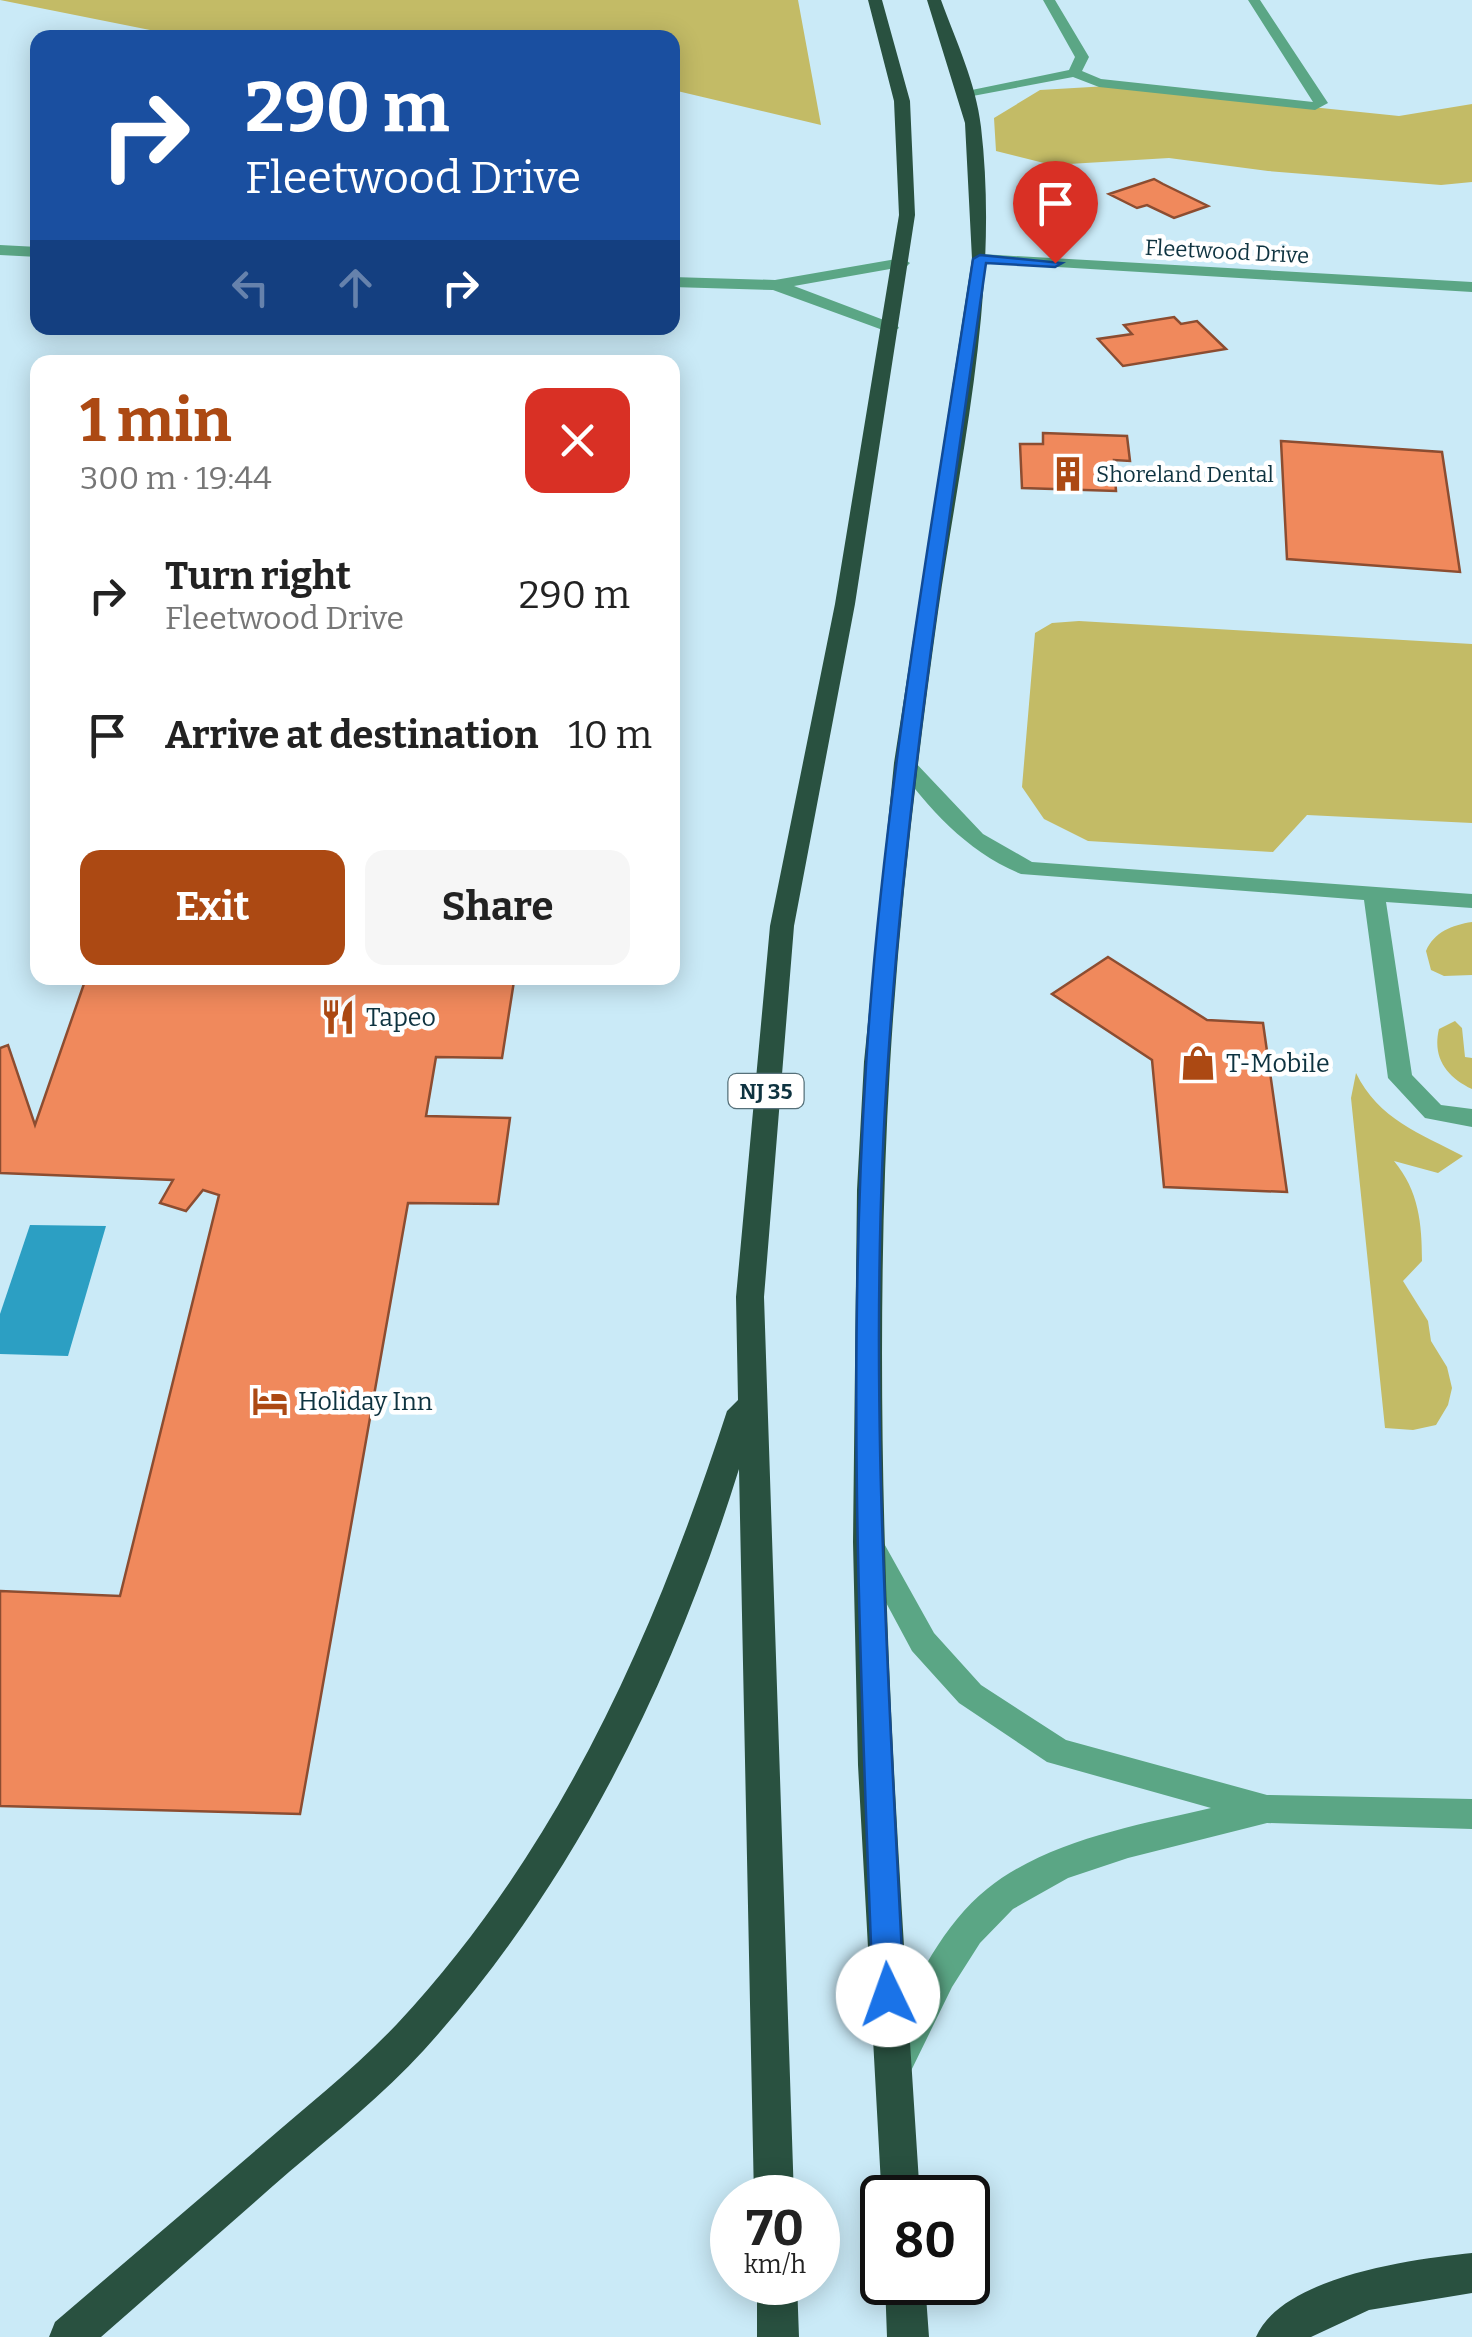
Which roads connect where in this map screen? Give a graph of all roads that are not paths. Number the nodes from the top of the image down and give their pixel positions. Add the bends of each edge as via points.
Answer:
1 (876, 0) edge
2 (934, 0) edge
3 (1049, 0) edge
4 (1254, 0) edge
5 (1074, 73) junction
6 (966, 96) junction
7 (0, 250) edge
8 (30, 252) edge
9 (980, 259) junction
10 (902, 263) junction
11 (680, 282) edge
12 (776, 286) junction
13 (1472, 288) edge
14 (891, 328) junction
15 (905, 764) junction
16 (1374, 894) junction
17 (1472, 901) edge
18 (1472, 1118) edge
19 (750, 1386) junction
20 (868, 1542) junction
21 (1267, 1809) junction
22 (1472, 1814) edge
23 (893, 2071) junction
24 (773, 2175) edge
25 (899, 2175) edge
26 (1472, 2273) edge
27 (777, 2305) edge
28 (906, 2305) edge
29 (70, 2337) edge
30 (778, 2337) edge
31 (908, 2337) edge
32 (1277, 2337) edge

1 - 10 highway, NJ 35 via 907,140
2 - 6 highway
3 - 5 street via 1082,56
4 - 5 street via 1321,103 1099,83
5 - 6 street
6 - 9 highway
7 - 8 street
9 - 13 street, Fleetwood Drive
9 - 15 highway
10 - 12 street
10 - 14 highway, NJ 35
11 - 12 street
12 - 14 street
14 - 19 highway, NJ 35 via 846,604 782,926 760,1151
15 - 16 street via 963,830 1029,869
15 - 20 highway via 877,1062
16 - 17 street
16 - 18 street via 1400,1078 1434,1112
19 - 24 highway, NJ 35
19 - 29 highway via 704,1534 644,1686 594,1786 520,1902 412,2035 362,2084
20 - 21 street via 923,1642 970,1694 1058,1752
20 - 23 highway
21 - 22 street
21 - 23 street via 1079,1859 1000,1898 943,1968
23 - 25 highway
26 - 32 highway via 1386,2282
27 - 30 highway
28 - 31 highway

